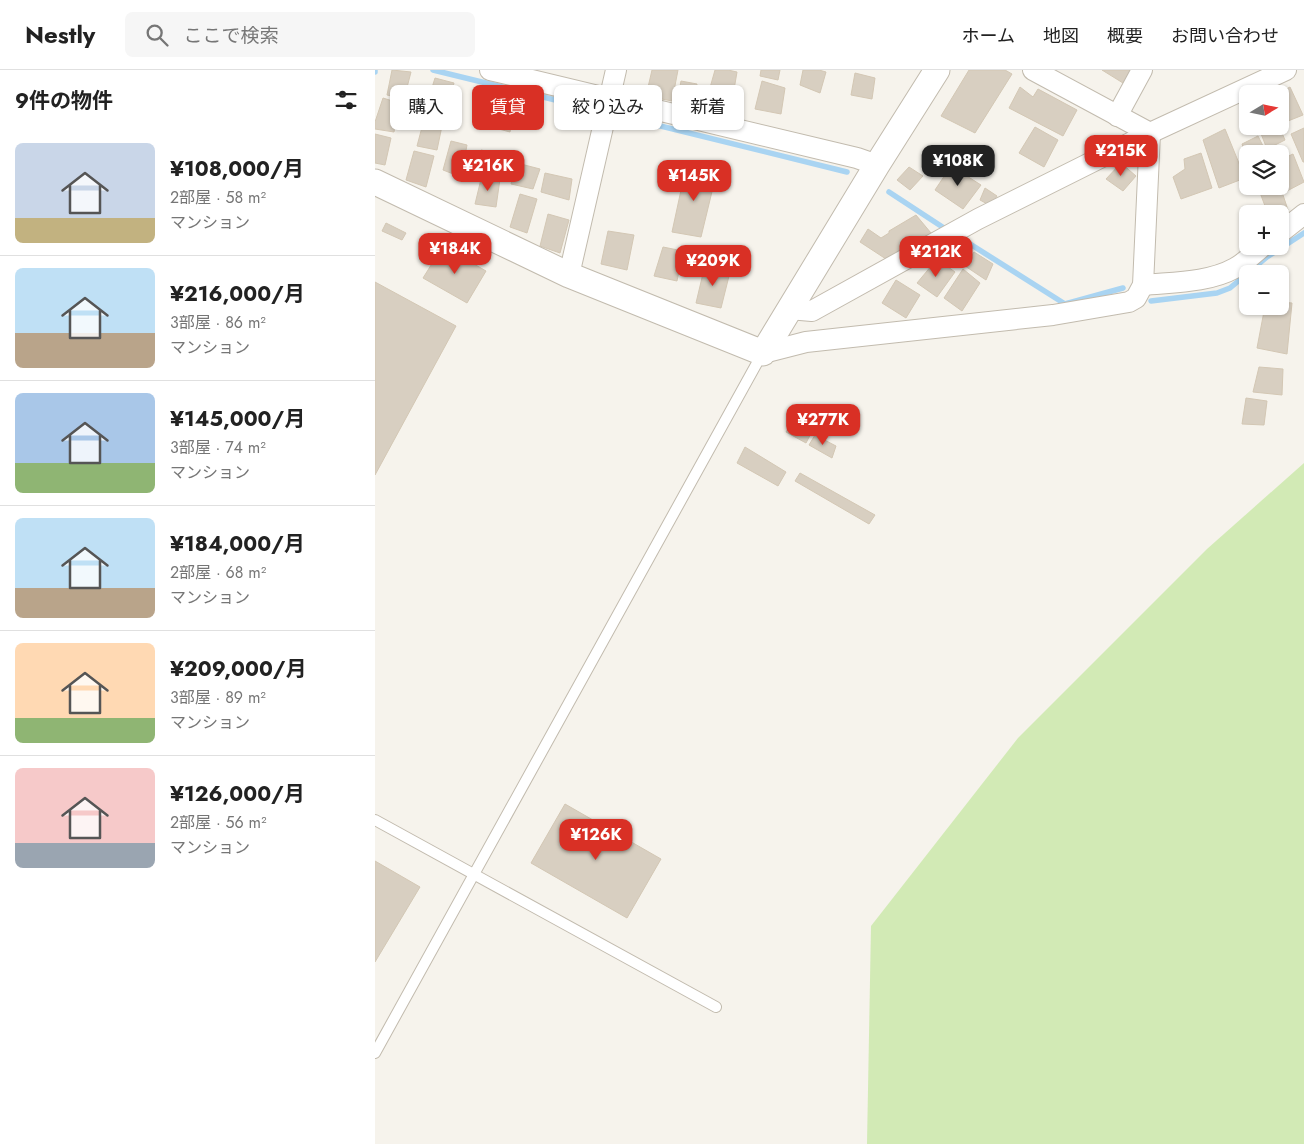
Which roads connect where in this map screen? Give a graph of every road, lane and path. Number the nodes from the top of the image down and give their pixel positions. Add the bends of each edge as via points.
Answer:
1 (490, 70) edge
2 (616, 70) edge
3 (937, 70) edge
4 (1033, 70) edge
5 (1142, 70) edge
6 (1286, 70) edge
7 (612, 85) edge
8 (554, 86) edge
9 (662, 112) edge
10 (1117, 116) junction
11 (602, 130) edge
12 (1150, 133) junction
13 (877, 165) junction
14 (375, 182) edge
15 (1304, 214) edge
16 (1289, 226) edge
17 (1252, 255) edge
18 (569, 275) junction
19 (1143, 285) junction
20 (789, 309) junction
21 (763, 353) junction
22 (375, 820) edge
23 (475, 875) junction
24 (715, 1007) dead end
25 (375, 1052) edge

1 - 8 street
2 - 7 street
3 - 13 street
4 - 10 street
5 - 10 street
6 - 12 street
9 - 13 street
10 - 12 street
11 - 18 street
12 - 19 street
12 - 20 street via 978,219 811,311
13 - 20 street
14 - 18 street
15 - 16 street
17 - 19 street via 1224,274
18 - 21 street
19 - 21 street via 1136,298 1129,302 1053,315 806,342
20 - 21 street
21 - 23 lane
22 - 23 lane
23 - 24 lane
23 - 25 lane

